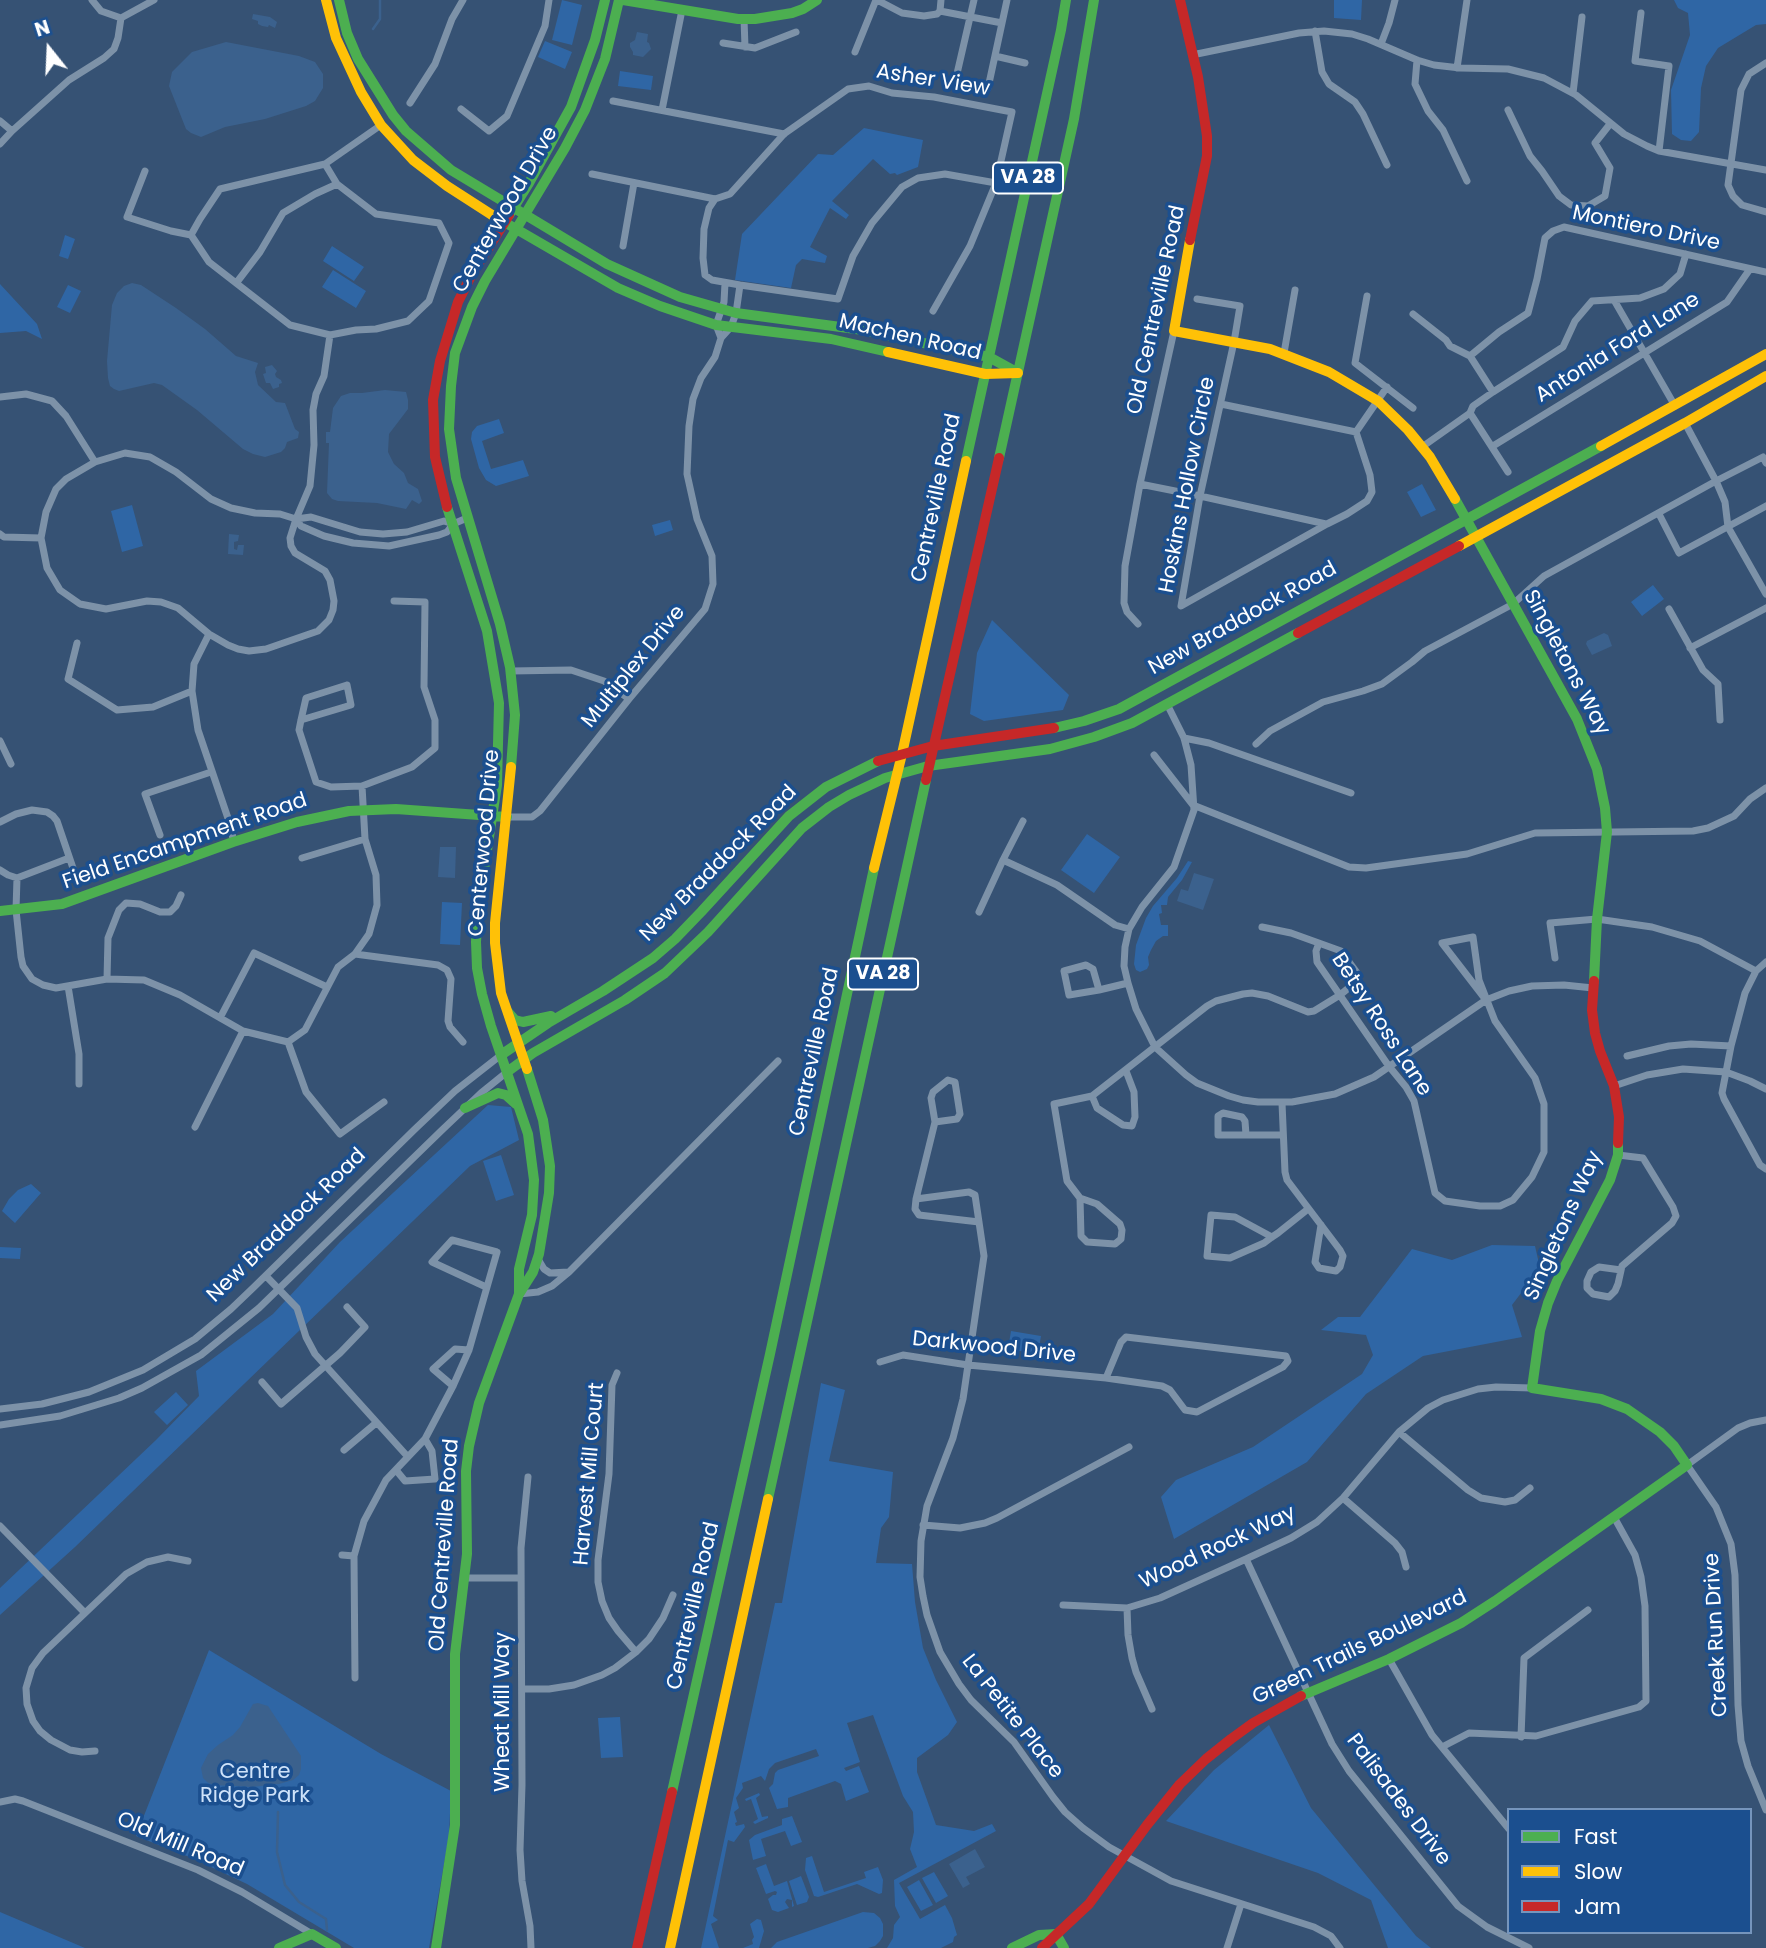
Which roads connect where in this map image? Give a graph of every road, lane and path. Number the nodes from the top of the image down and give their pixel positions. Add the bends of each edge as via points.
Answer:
1 (92, 0) edge
2 (153, 0) edge
3 (326, 0) edge
4 (339, 0) edge
5 (463, 0) edge
6 (548, 0) edge
7 (605, 0) edge
8 (621, 0) edge
9 (817, 0) edge
10 (877, 0) edge
11 (941, 0) edge
12 (974, 0) edge
13 (1007, 0) edge
14 (1066, 0) edge
15 (1094, 0) edge
16 (1180, 0) edge
17 (1395, 0) edge
18 (1467, 0) edge
19 (682, 10) junction
20 (940, 10) junction
21 (1641, 13) dead end
22 (970, 17) junction
23 (1583, 17) dead end
24 (121, 19) junction
25 (744, 19) junction
26 (1002, 23) junction
27 (1315, 31) junction
28 (796, 32) dead end
29 (723, 43) dead end
30 (1381, 44) junction
31 (745, 47) junction
32 (855, 52) dead end
33 (1192, 55) junction
34 (995, 57) junction
35 (1417, 60) junction
36 (1025, 63) dead end
37 (1766, 63) edge
38 (1457, 68) junction
39 (1573, 93) junction
40 (613, 102) dead end
41 (410, 103) dead end
42 (461, 109) dead end
43 (662, 110) junction
44 (1508, 110) dead end
45 (0, 121) edge
46 (1611, 124) junction
47 (381, 125) junction
48 (12, 131) junction
49 (784, 134) junction
50 (0, 144) edge
51 (1659, 151) junction
52 (325, 164) junction
53 (1730, 164) junction
54 (1387, 165) dead end
55 (1766, 170) edge
56 (145, 171) dead end
57 (592, 174) dead end
58 (1467, 181) dead end
59 (634, 183) junction
60 (996, 183) junction
61 (337, 184) junction
62 (715, 199) junction
63 (512, 208) junction
64 (1766, 212) edge
65 (524, 215) junction
66 (504, 221) junction
67 (515, 229) junction
68 (191, 235) junction
69 (624, 246) dead end
70 (1686, 254) junction
71 (1750, 269) junction
72 (1766, 272) edge
73 (237, 282) junction
74 (725, 283) junction
75 (740, 285) junction
76 (1295, 290) dead end
77 (1367, 296) dead end
78 (1197, 299) dead end
79 (1614, 300) junction
80 (722, 309) junction
81 (933, 311) dead end
82 (736, 313) junction
83 (1413, 314) dead end
84 (716, 325) junction
85 (731, 327) junction
86 (1174, 331) junction
87 (330, 335) junction
88 (721, 338) junction
89 (1234, 342) junction
90 (1644, 352) junction
91 (1284, 353) junction
92 (1766, 354) edge
93 (1470, 356) junction
94 (989, 357) junction
95 (1018, 373) junction
96 (985, 374) junction
97 (1766, 376) edge
98 (1387, 387) junction
99 (1493, 391) junction
100 (0, 397) edge
101 (1378, 401) junction
102 (1221, 404) junction
103 (1675, 405) junction
104 (1413, 408) dead end
105 (1471, 413) junction
106 (1685, 423) junction
107 (1356, 432) junction
108 (1493, 446) junction
109 (1422, 447) junction
110 (95, 462) junction
111 (1766, 463) edge
112 (1508, 472) dead end
113 (1716, 481) junction
114 (1140, 484) junction
115 (1200, 495) junction
116 (1766, 506) edge
117 (1659, 513) junction
118 (296, 519) junction
119 (467, 519) junction
120 (1467, 519) junction
121 (453, 524) junction
122 (1327, 524) junction
123 (1728, 527) junction
124 (0, 534) edge
125 (1475, 536) junction
126 (41, 538) junction
127 (1766, 594) edge
128 (394, 601) dead end
129 (1513, 604) junction
130 (1766, 608) edge
131 (1668, 609) dead end
132 (1139, 624) dead end
133 (209, 634) junction
134 (77, 643) dead end
135 (1690, 648) junction
136 (510, 671) junction
137 (192, 691) junction
138 (629, 699) junction
139 (1167, 704) junction
140 (301, 720) junction
141 (1720, 720) dead end
142 (1184, 738) junction
143 (0, 741) edge
144 (1256, 744) dead end
145 (933, 746) junction
146 (902, 754) junction
147 (1154, 755) dead end
148 (11, 764) dead end
149 (928, 766) junction
150 (211, 772) junction
151 (897, 775) junction
152 (362, 786) junction
153 (1766, 788) edge
154 (1351, 793) dead end
155 (1193, 805) junction
156 (364, 810) junction
157 (491, 816) junction
158 (507, 817) junction
159 (1023, 821) dead end
160 (0, 822) edge
161 (1607, 832) junction
162 (160, 835) dead end
163 (365, 839) junction
164 (233, 842) junction
165 (69, 858) junction
166 (302, 858) dead end
167 (1003, 860) junction
168 (0, 870) edge
169 (75, 874) dead end
170 (17, 878) junction
171 (181, 895) dead end
172 (16, 910) junction
173 (0, 911) edge
174 (979, 912) dead end
175 (1597, 919) junction
176 (1262, 927) dead end
177 (1129, 929) junction
178 (1319, 943) junction
179 (355, 954) junction
180 (1555, 958) dead end
181 (1766, 962) edge
182 (1756, 971) junction
183 (107, 979) junction
184 (1128, 983) junction
185 (68, 986) junction
186 (327, 987) junction
187 (1593, 988) junction
188 (1099, 990) junction
189 (1340, 995) junction
190 (1486, 1000) junction
191 (505, 1008) junction
192 (569, 1011) junction
193 (220, 1017) junction
194 (243, 1031) junction
195 (288, 1042) junction
196 (463, 1042) dead end
197 (517, 1043) junction
198 (1731, 1046) junction
199 (1155, 1047) junction
200 (501, 1055) junction
201 (1627, 1056) dead end
202 (524, 1060) junction
203 (778, 1061) dead end
204 (1388, 1066) junction
205 (1126, 1071) junction
206 (507, 1072) junction
207 (1726, 1072) junction
208 (79, 1084) dead end
209 (1614, 1086) junction
210 (1766, 1089) edge
211 (1091, 1096) junction
212 (384, 1102) dead end
213 (1282, 1102) junction
214 (465, 1108) junction
215 (521, 1111) junction
216 (935, 1122) junction
217 (195, 1127) dead end
218 (1246, 1135) junction
219 (1282, 1135) junction
220 (1619, 1155) junction
221 (1766, 1169) edge
222 (1080, 1198) junction
223 (916, 1199) junction
224 (1308, 1209) junction
225 (979, 1222) junction
226 (1321, 1225) junction
227 (1272, 1237) junction
228 (538, 1259) junction
229 (1621, 1270) junction
230 (569, 1272) junction
231 (266, 1276) junction
232 (486, 1287) junction
233 (279, 1288) junction
234 (519, 1294) junction
235 (347, 1307) dead end
236 (469, 1350) junction
237 (880, 1362) dead end
238 (324, 1366) junction
239 (968, 1366) junction
240 (617, 1373) dead end
241 (1106, 1378) junction
242 (262, 1382) dead end
243 (453, 1386) junction
244 (1532, 1388) junction
245 (0, 1409) edge
246 (1766, 1420) edge
247 (376, 1423) junction
248 (0, 1424) edge
249 (1399, 1432) junction
250 (425, 1439) junction
251 (1129, 1447) dead end
252 (344, 1450) dead end
253 (408, 1457) junction
254 (1687, 1465) junction
255 (396, 1470) junction
256 (528, 1476) dead end
257 (1530, 1488) dead end
258 (1343, 1498) junction
259 (1614, 1517) junction
260 (923, 1525) junction
261 (0, 1526) edge
262 (342, 1555) dead end
263 (354, 1556) junction
264 (1246, 1559) junction
265 (188, 1561) dead end
266 (1406, 1567) dead end
267 (464, 1578) junction
268 (521, 1578) junction
269 (673, 1595) dead end
270 (1063, 1605) dead end
271 (1127, 1608) junction
272 (1588, 1610) dead end
273 (84, 1612) junction
274 (636, 1652) junction
275 (1389, 1659) junction
276 (355, 1678) dead end
277 (522, 1689) junction
278 (1308, 1692) junction
279 (1152, 1709) dead end
280 (1521, 1737) junction
281 (1442, 1747) junction
282 (95, 1751) dead end
283 (0, 1802) edge
284 (1766, 1810) edge
285 (1507, 1827) edge
286 (1125, 1856) junction
287 (1241, 1904) junction
288 (312, 1934) junction
289 (1056, 1934) junction
290 (279, 1948) edge
291 (336, 1948) edge
292 (436, 1948) edge
293 (531, 1948) edge
294 (637, 1948) edge
295 (670, 1948) edge
296 (1012, 1948) edge
297 (1042, 1948) edge
298 (1064, 1948) edge
299 (1227, 1948) edge
300 (1340, 1948) edge
301 (1530, 1948) edge

1 - 24 street via 101,11
2 - 24 street
3 - 47 main road, Machen Road via 343,56
4 - 63 main road, Machen Road via 358,59 393,115 433,156
5 - 41 street via 435,64
6 - 42 street via 545,26 507,117 489,131
7 - 63 main road, Centerwood Drive via 570,107
8 - 19 main road
8 - 65 main road, Centerwood Drive via 585,110
9 - 25 main road via 792,13
10 - 20 street via 915,16 932,16
10 - 32 street
11 - 20 street
12 - 22 street
13 - 26 street
14 - 94 main road, Centreville Road / VA 28
15 - 95 main road, VA 28 via 1074,119
16 - 33 main road, Old Centreville Road
17 - 30 street
18 - 38 street
19 - 25 main road
19 - 43 street
20 - 22 street
21 - 51 street via 1635,61 1670,66
22 - 26 street
22 - 34 street via 957,81 988,88
23 - 39 street
24 - 48 street via 114,49 69,80
25 - 31 street
26 - 34 street
27 - 30 street via 1352,34
27 - 33 street
27 - 54 street via 1322,72 1329,84 1355,102
28 - 31 street via 769,44
29 - 31 street
30 - 35 street
33 - 86 main road, Old Centreville Road via 1207,128 1207,156
34 - 36 street
35 - 38 street
35 - 58 street via 1415,84
37 - 53 street via 1749,74 1741,90
38 - 39 street via 1526,72
39 - 46 street
40 - 43 street
43 - 49 street
44 - 46 street via 1530,156 1571,205 1588,206 1605,196 1610,168 1595,143
45 - 48 street
46 - 51 street
47 - 52 street
47 - 66 main road, Machen Road via 428,172
48 - 50 street
49 - 60 street, Asher View via 848,89 869,86 1012,112
49 - 62 street, Asher View via 730,194
51 - 53 street
52 - 61 street
52 - 68 street via 220,189
53 - 55 street
53 - 64 street via 1728,185 1733,197 1742,205
56 - 68 street via 127,217
57 - 59 street
59 - 62 street
59 - 69 street
60 - 75 street via 945,174 918,178 902,187 872,223 853,256 838,299
60 - 81 street, Asher View via 970,246
61 - 73 street via 283,213
61 - 87 street via 376,214 439,223 449,243 429,301 408,321
62 - 74 street via 704,229 705,275
63 - 65 main road, Machen Road
63 - 66 main road, Centerwood Drive
65 - 67 main road, Centerwood Drive
65 - 80 main road, Machen Road via 642,281
66 - 67 main road, Machen Road
66 - 121 main road, Centerwood Drive via 458,302 433,400 435,457
67 - 84 main road, Machen Road via 618,288
67 - 119 main road, Centerwood Drive via 472,307 455,353 449,429
68 - 73 street via 209,262
70 - 71 street, Montiero Drive
70 - 79 street via 1680,274 1664,289 1640,298
70 - 93 street, Montiero Drive via 1564,227 1553,231 1545,238 1528,313
71 - 72 street, Montiero Drive
71 - 90 street, Antonia Ford Lane via 1727,302
73 - 87 street via 290,325
74 - 75 street
74 - 80 street
75 - 82 street
76 - 91 street
77 - 98 street via 1355,363
78 - 89 street, Hoskins Hollow Circle via 1240,306
79 - 90 street
79 - 99 street via 1592,302 1575,321 1563,347
80 - 82 main road, Machen Road
80 - 84 street
82 - 85 street
82 - 94 main road, Machen Road via 863,330
83 - 93 street via 1450,346
84 - 85 main road, Machen Road
84 - 88 street
85 - 88 street, Multiplex Drive
85 - 96 main road, Machen Road via 831,339
86 - 89 main road, Singletons Way
86 - 114 street, Old Centreville Road
87 - 118 street via 313,410 310,486
88 - 138 street, Multiplex Drive via 693,399 687,474 697,519 712,556 713,584 705,609
89 - 91 main road, Singletons Way
89 - 102 street, Hoskins Hollow Circle
90 - 103 street
90 - 108 street, Antonia Ford Lane
91 - 101 main road, Singletons Way via 1329,372
92 - 103 main road, New Braddock Road
93 - 99 street
94 - 95 main road, Machen Road
94 - 96 main road, Centreville Road / VA 28
95 - 96 main road, Machen Road
95 - 145 main road, VA 28
96 - 146 main road, Centreville Road / VA 28
97 - 106 main road, New Braddock Road
98 - 101 street
98 - 104 street
99 - 105 street via 1473,406
100 - 110 street via 26,394 52,401
101 - 107 street
101 - 109 main road, Singletons Way
102 - 107 street
102 - 115 street, Hoskins Hollow Circle
103 - 120 main road, New Braddock Road
105 - 108 street
105 - 109 street
106 - 113 street
106 - 125 main road, New Braddock Road
107 - 122 street, Hoskins Hollow Circle via 1371,492 1359,508
108 - 112 street
109 - 120 main road, Singletons Way
110 - 118 street via 125,453 150,457 231,508
110 - 126 street via 56,489
111 - 113 street via 1763,457
113 - 117 street
113 - 123 street
114 - 115 street
114 - 132 street, Old Centreville Road via 1123,586 1127,612
115 - 122 street
115 - 122 street, Hoskins Hollow Circle via 1181,606
116 - 123 street
117 - 123 street via 1679,553
117 - 129 street via 1544,576
118 - 121 street via 311,517 383,534 444,521
118 - 121 street via 324,536 352,544 389,546 447,532
118 - 133 street via 290,546 325,571 330,580 334,601 329,620 307,636 249,651
119 - 121 street
119 - 136 main road, Centerwood Drive
120 - 125 main road, Singletons Way
120 - 145 main road, New Braddock Road via 1119,709 1049,729
121 - 157 main road, Centerwood Drive via 487,631 497,692 497,785
123 - 127 street
124 - 126 street
125 - 129 main road, Singletons Way
125 - 139 main road, New Braddock Road
126 - 133 street via 47,568 60,590 80,604 106,609 161,602 178,608
128 - 152 street via 425,602 425,687 435,720 435,748 412,767
129 - 144 street via 1425,651 1382,684 1323,702 1270,731
129 - 161 main road, Singletons Way via 1589,746 1602,786
130 - 135 street
131 - 135 street
133 - 137 street via 194,664
134 - 137 street via 68,679 117,710 153,707
135 - 141 street via 1718,684
136 - 138 street via 571,670 604,681
136 - 158 main road, Centerwood Drive via 515,715
137 - 150 street
138 - 158 street, Multiplex Drive via 540,811 532,817
139 - 142 street
139 - 149 main road, New Braddock Road via 1120,728 1070,744
140 - 140 street via 306,698 347,685 351,705
140 - 152 street via 299,730 316,782 331,787
142 - 154 street
142 - 155 street
143 - 148 street
145 - 146 main road, New Braddock Road
145 - 149 main road, VA 28
146 - 151 main road, Centreville Road / VA 28
146 - 192 main road, New Braddock Road via 845,776 804,803 675,939 631,974
147 - 155 street
149 - 151 main road, New Braddock Road
149 - 295 main road, VA 28
150 - 162 street via 145,794
150 - 164 street
151 - 202 main road, New Braddock Road via 856,791 809,822 665,973
151 - 294 main road, Centreville Road / VA 28
152 - 156 street
153 - 161 street via 1734,816 1708,828
155 - 161 street via 1349,867 1467,854 1535,833
155 - 177 street via 1174,867
156 - 157 main road, Field Encampment Road
156 - 163 street
156 - 164 main road, Field Encampment Road via 307,820
157 - 158 main road, Field Encampment Road
157 - 200 main road, Centerwood Drive via 475,942 482,994
158 - 191 main road, Centerwood Drive via 495,923
159 - 167 street
160 - 165 street via 32,810 47,812 57,821
161 - 175 main road, Singletons Way
163 - 166 street
163 - 179 street via 376,874 377,905 369,934
164 - 172 main road, Field Encampment Road via 62,904
165 - 169 street
165 - 170 street
167 - 174 street
167 - 177 street via 1057,885 1115,925
168 - 170 street
170 - 172 street
171 - 183 street via 170,912 126,903 119,910 108,938
172 - 173 main road, Field Encampment Road
172 - 185 street via 23,967 43,985
175 - 180 street via 1550,923
175 - 182 street via 1652,927 1700,941
175 - 187 main road, Singletons Way
176 - 178 street
177 - 184 street via 1125,947
178 - 189 street, Betsy Ross Lane via 1317,962
178 - 189 street via 1341,951 1358,974 1357,981
179 - 186 street via 338,967
179 - 196 street via 447,970 451,979 448,1021
181 - 182 street
182 - 198 street
183 - 185 street
183 - 193 street via 144,980
184 - 188 street
184 - 199 street
185 - 208 street
186 - 193 street via 254,953
186 - 195 street via 305,1030
187 - 190 street via 1532,986
187 - 209 main road, Singletons Way via 1595,1033
188 - 188 street via 1069,995 1064,971 1086,965 1093,969
189 - 199 street via 1307,1012 1252,993 1216,1001
189 - 204 street, Betsy Ross Lane
190 - 190 street via 1473,937 1442,943
190 - 204 street
190 - 204 street, Betsy Ross Lane via 1499,1030 1535,1078 1544,1104 1544,1152 1532,1177 1513,1199 1500,1206 1480,1206 1445,1201 1434,1193 1414,1101
191 - 192 main road via 523,1023
191 - 197 main road, Centerwood Drive
192 - 197 main road, New Braddock Road
193 - 194 street
194 - 195 street
194 - 217 street
195 - 212 street via 306,1092 340,1134
197 - 200 main road, New Braddock Road
197 - 202 main road, Centerwood Drive
198 - 201 street via 1669,1046
198 - 207 street
199 - 205 street
199 - 213 street via 1186,1076 1208,1088 1243,1100
200 - 206 main road, Centerwood Drive
200 - 231 street, New Braddock Road via 455,1091
202 - 206 main road, New Braddock Road
202 - 228 main road, Centerwood Drive via 543,1120 550,1166
203 - 230 street
204 - 213 street via 1335,1094
205 - 211 street
205 - 211 street via 1134,1092 1132,1126 1097,1108
206 - 214 street, New Braddock Road
206 - 215 main road, Centerwood Drive
207 - 209 street via 1683,1069
207 - 210 street
207 - 221 street via 1724,1099
209 - 220 main road, Singletons Way
211 - 222 street via 1054,1104 1067,1181
213 - 219 street
214 - 215 main road via 498,1093 510,1097
214 - 233 street, New Braddock Road
215 - 234 main road, Centerwood Drive via 534,1180
216 - 216 street via 933,1092 948,1080 955,1082 960,1114 957,1119
216 - 223 street
218 - 218 street via 1219,1135 1218,1116 1242,1117
218 - 219 street
219 - 224 street via 1287,1180
220 - 229 street via 1643,1158 1676,1216
220 - 244 main road, Singletons Way via 1548,1303
222 - 222 street via 1081,1236 1087,1242 1115,1244 1121,1240 1120,1224 1097,1204
223 - 225 street via 919,1215
223 - 225 street, La Petite Place via 969,1192 975,1195
224 - 226 street
224 - 227 street
225 - 239 street, La Petite Place via 984,1256
226 - 226 street via 1315,1262 1319,1268 1336,1272 1343,1256
227 - 227 street via 1230,1258 1207,1256 1211,1215 1235,1217
228 - 230 street via 550,1273
228 - 234 main road, Centerwood Drive
229 - 229 street via 1609,1297 1587,1289 1591,1272 1599,1266
230 - 234 street via 552,1286
231 - 233 street
231 - 245 street, New Braddock Road via 195,1339 143,1370 63,1400
232 - 232 street via 476,1282 432,1262 452,1240 497,1252
232 - 236 street
233 - 238 street via 297,1308 306,1337
233 - 248 street, New Braddock Road via 201,1355 142,1388 60,1416
234 - 267 main road, Old Centreville Road via 479,1403 469,1446
235 - 238 street via 365,1327
236 - 243 street
236 - 243 street via 455,1349 433,1369
237 - 239 street, Darkwood Drive via 903,1355
238 - 242 street via 281,1404
238 - 247 street
239 - 241 street, Darkwood Drive
239 - 260 street, La Petite Place via 959,1420
240 - 274 street, Harvest Mill Court via 612,1385 610,1474 598,1573 609,1618
241 - 241 street, Darkwood Drive via 1162,1386 1185,1410 1197,1412 1288,1361 1286,1356 1126,1337
243 - 250 street
244 - 249 street, Wood Rock Way via 1460,1393 1428,1408
244 - 254 main road, Wood Rock Way via 1601,1399 1627,1409 1660,1432
246 - 254 street via 1738,1428
247 - 252 street
247 - 253 street
249 - 257 street via 1481,1498 1515,1500
249 - 258 street, Wood Rock Way
250 - 253 street
250 - 255 street via 432,1451 435,1479 405,1481
251 - 260 street via 985,1523 960,1528
253 - 255 street
254 - 259 main road, Green Trails Boulevard
254 - 284 street, Creek Run Drive via 1716,1507 1731,1544 1741,1741
255 - 263 street via 364,1521
256 - 268 street, Wheat Mill Way
258 - 264 street, Wood Rock Way via 1306,1530
258 - 266 street via 1395,1543
259 - 275 main road, Green Trails Boulevard via 1461,1623
259 - 280 street via 1641,1577 1646,1701 1639,1707
260 - 286 street, La Petite Place via 923,1596 932,1634 949,1669 971,1700 1014,1742 1065,1812
261 - 273 street
262 - 263 street
263 - 276 street
264 - 271 street, Wood Rock Way
264 - 278 street, Palisades Drive
265 - 273 street via 168,1557 136,1567
267 - 268 street
267 - 292 main road, Old Centreville Road via 455,1654 455,1825
268 - 277 street, Wheat Mill Way
269 - 274 street via 657,1629
270 - 271 street, Wood Rock Way
271 - 279 street via 1132,1658
272 - 280 street via 1524,1658
273 - 282 street via 36,1661 26,1698 33,1721 51,1740 70,1750
274 - 277 street via 586,1681
275 - 278 main road, Green Trails Boulevard
275 - 281 street
277 - 293 street, Wheat Mill Way via 520,1850
278 - 286 main road, Green Trails Boulevard via 1253,1723 1206,1759 1167,1799
278 - 301 street, Palisades Drive via 1340,1758 1449,1897 1475,1920
280 - 281 street via 1469,1733
281 - 285 street
283 - 288 street, Old Mill Road via 23,1801 198,1870
286 - 287 street, La Petite Place via 1171,1881
286 - 289 main road, Green Trails Boulevard via 1089,1904
287 - 299 street
287 - 300 street, La Petite Place via 1321,1930
288 - 290 main road
288 - 291 main road, Old Mill Road
289 - 296 main road, Green Trails Boulevard via 1039,1935
289 - 297 main road, Green Trails Boulevard
289 - 298 main road

